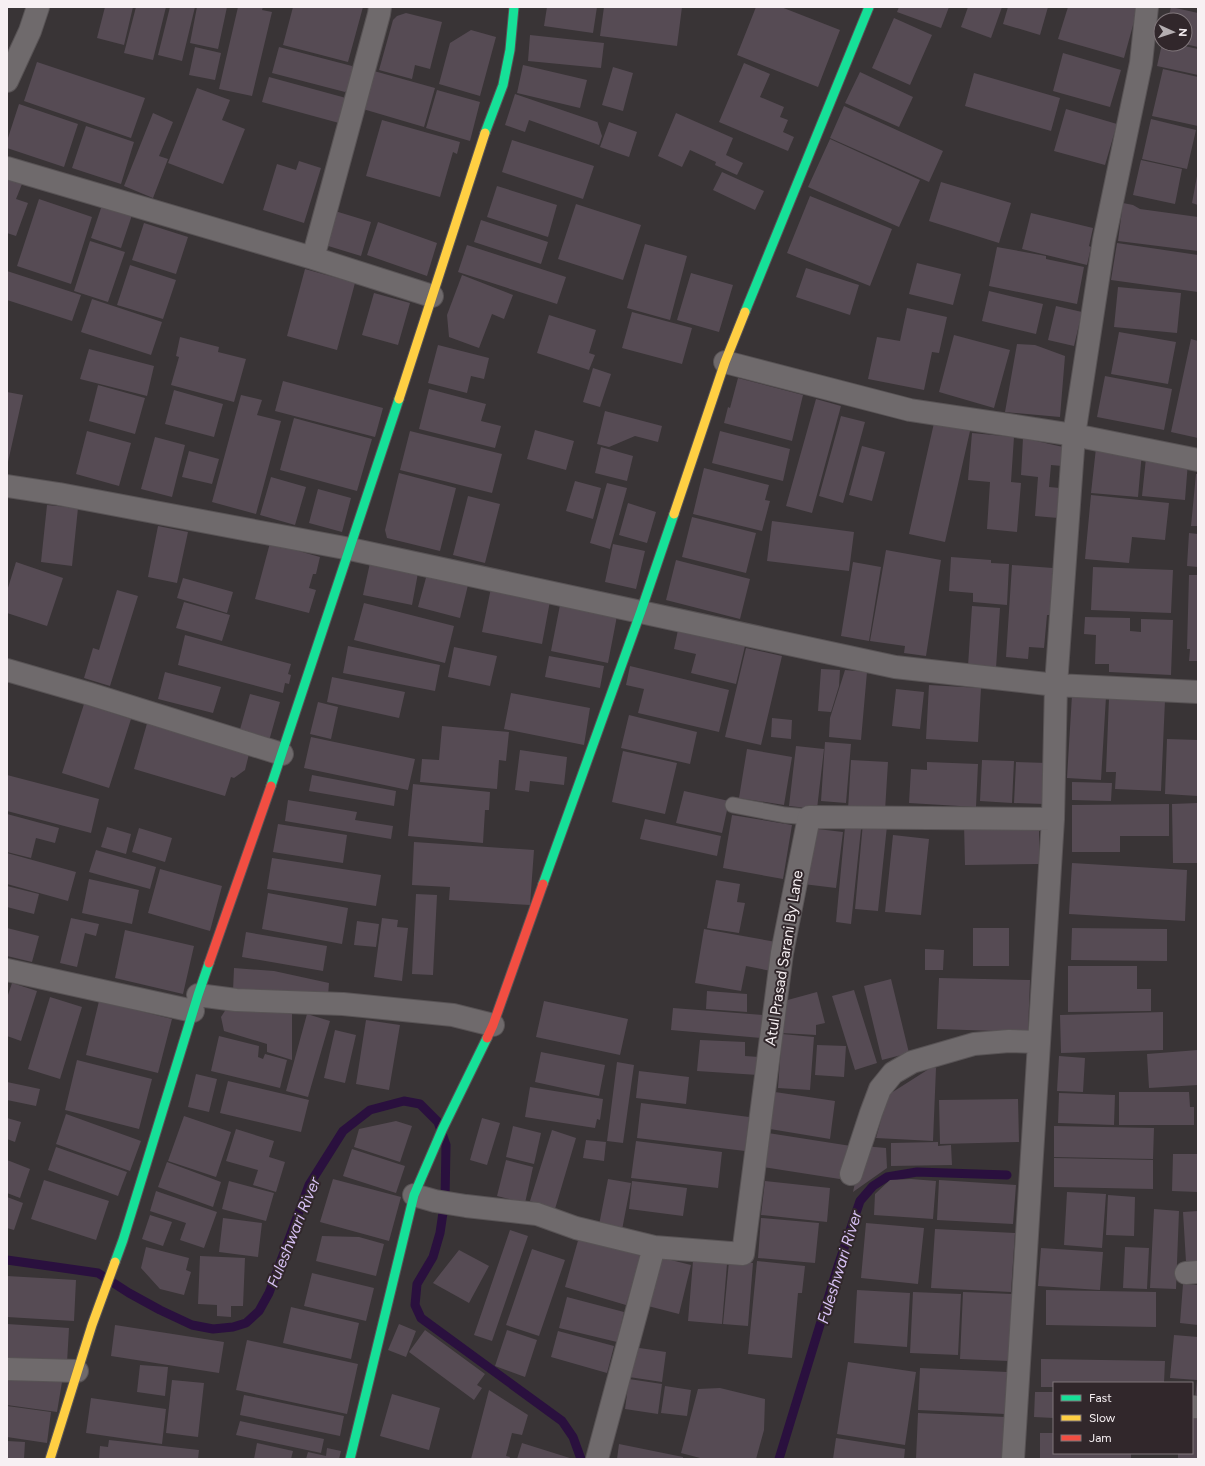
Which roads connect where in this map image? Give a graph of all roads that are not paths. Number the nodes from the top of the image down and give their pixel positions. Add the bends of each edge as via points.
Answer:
1 (38, 7) edge
2 (380, 7) edge
3 (514, 7) edge
4 (869, 7) edge
5 (1147, 7) edge
6 (7, 81) edge
7 (7, 168) edge
8 (313, 258) junction
9 (432, 296) junction
10 (724, 362) junction
11 (1074, 435) junction
12 (1198, 460) edge
13 (7, 486) edge
14 (350, 549) junction
15 (642, 611) junction
16 (7, 670) edge
17 (1056, 685) junction
18 (1198, 692) edge
19 (282, 754) junction
20 (733, 805) dead end
21 (808, 817) junction
22 (1053, 819) junction
23 (7, 970) edge
24 (195, 1003) junction
25 (493, 1024) junction
26 (1039, 1042) junction
27 (851, 1174) dead end
28 (414, 1195) junction
29 (654, 1247) junction
30 (7, 1369) edge
31 (77, 1371) junction
32 (50, 1459) edge
33 (350, 1459) edge
34 (597, 1459) edge
35 (1013, 1459) edge

1 - 6 street
2 - 8 street
3 - 9 street via 510,50 503,85 479,150
4 - 10 street
5 - 11 street via 1141,63 1104,240
7 - 8 street
8 - 9 street
9 - 14 street
10 - 11 street via 910,410
10 - 15 street
11 - 12 street
11 - 17 street
13 - 14 street
14 - 15 street
14 - 19 street
15 - 17 street via 895,667
15 - 25 street
16 - 19 street
17 - 18 street
17 - 22 street
19 - 24 street
20 - 21 lane
21 - 22 street
21 - 29 street, Atul Prasad Sarani By Lane via 782,953 743,1254
22 - 26 street
23 - 24 street
24 - 25 street via 236,1000 343,1004 453,1015
24 - 31 street via 123,1240
25 - 28 street
26 - 27 street via 974,1044 912,1062 893,1073 880,1089
26 - 35 street
28 - 29 street via 466,1206 537,1214 576,1228
28 - 33 street
29 - 34 street
30 - 31 street
31 - 32 street

